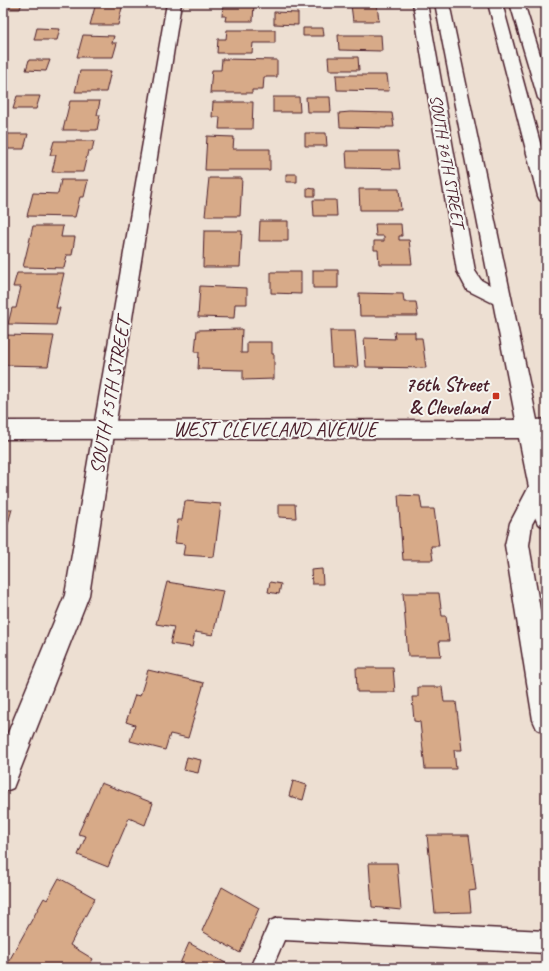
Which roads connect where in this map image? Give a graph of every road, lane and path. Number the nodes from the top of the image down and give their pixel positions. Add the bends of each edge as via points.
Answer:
1 (174, 3) edge
2 (420, 3) edge
3 (442, 3) edge
4 (495, 3) edge
5 (517, 3) edge
6 (546, 98) edge
7 (546, 196) edge
8 (501, 300) junction
9 (536, 428) edge
10 (106, 429) junction
11 (3, 430) edge
12 (540, 488) junction
13 (546, 517) edge
14 (546, 720) edge
15 (3, 778) edge
16 (546, 942) edge
17 (260, 968) edge

1 - 10 street, SOUTH 75TH STREET
2 - 8 street, SOUTH 76TH STREET via 466,272 474,286
3 - 8 street, SOUTH 76TH STREET
4 - 7 street
5 - 6 street
8 - 9 street, SOUTH 76TH STREET
9 - 10 street, WEST CLEVELAND AVENUE
9 - 12 street, SOUTH 76TH STREET
10 - 11 street, WEST CLEVELAND AVENUE
10 - 15 street, SOUTH 75TH STREET via 77,595
12 - 13 street, SOUTH 76TH STREET
12 - 14 street via 521,523 517,545
16 - 17 lane via 278,929

